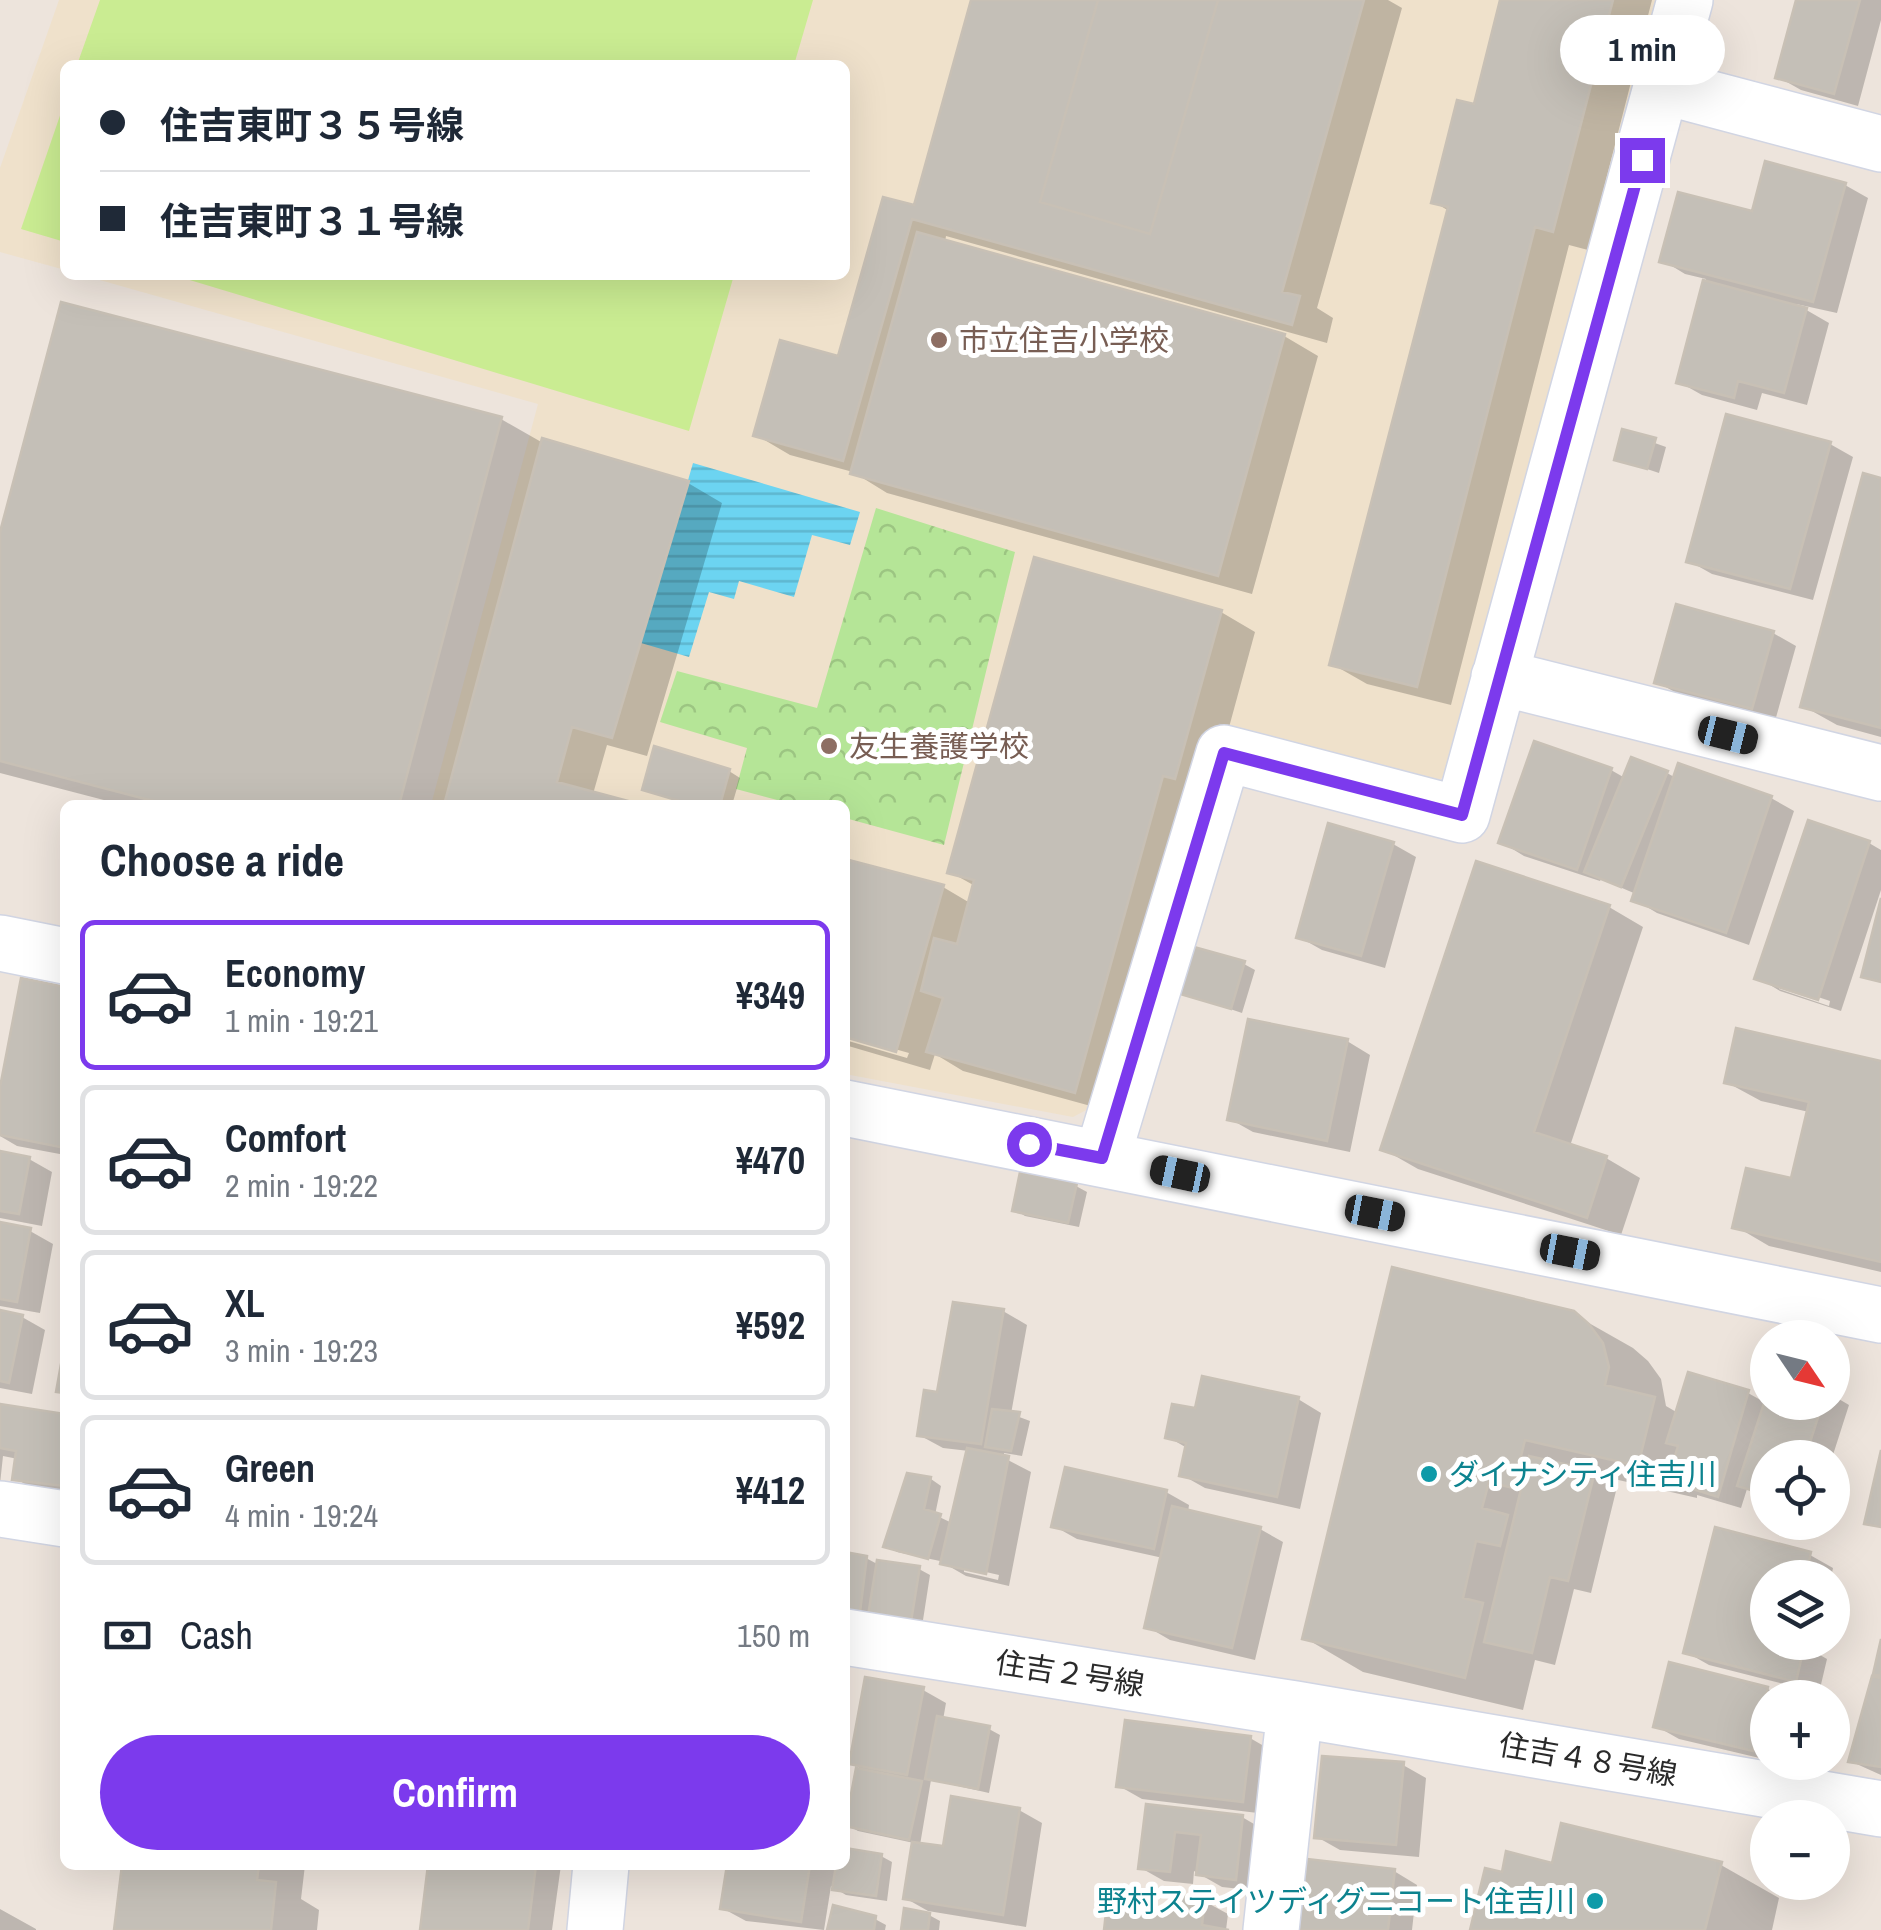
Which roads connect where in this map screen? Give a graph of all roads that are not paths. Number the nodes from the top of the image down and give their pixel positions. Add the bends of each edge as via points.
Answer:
1 (1685, 0) edge
2 (1662, 86) junction
3 (1881, 144) edge
4 (1499, 677) junction
5 (1881, 773) edge
6 (0, 943) edge
7 (60, 955) edge
8 (850, 1109) edge
9 (1102, 1158) junction
10 (1881, 1315) edge
11 (0, 1509) edge
12 (60, 1517) edge
13 (850, 1638) edge
14 (1295, 1710) junction
15 (1881, 1809) edge
16 (601, 1870) edge
17 (595, 1930) edge
18 (1271, 1930) edge

1 - 2 street
2 - 3 street
2 - 4 street
4 - 5 street
4 - 9 street via 1462,815 1224,753
6 - 7 street
8 - 9 street
9 - 10 street
11 - 12 street
13 - 14 street, 住吉２号線
14 - 15 street, 住吉４８号線
14 - 18 street
16 - 17 street

